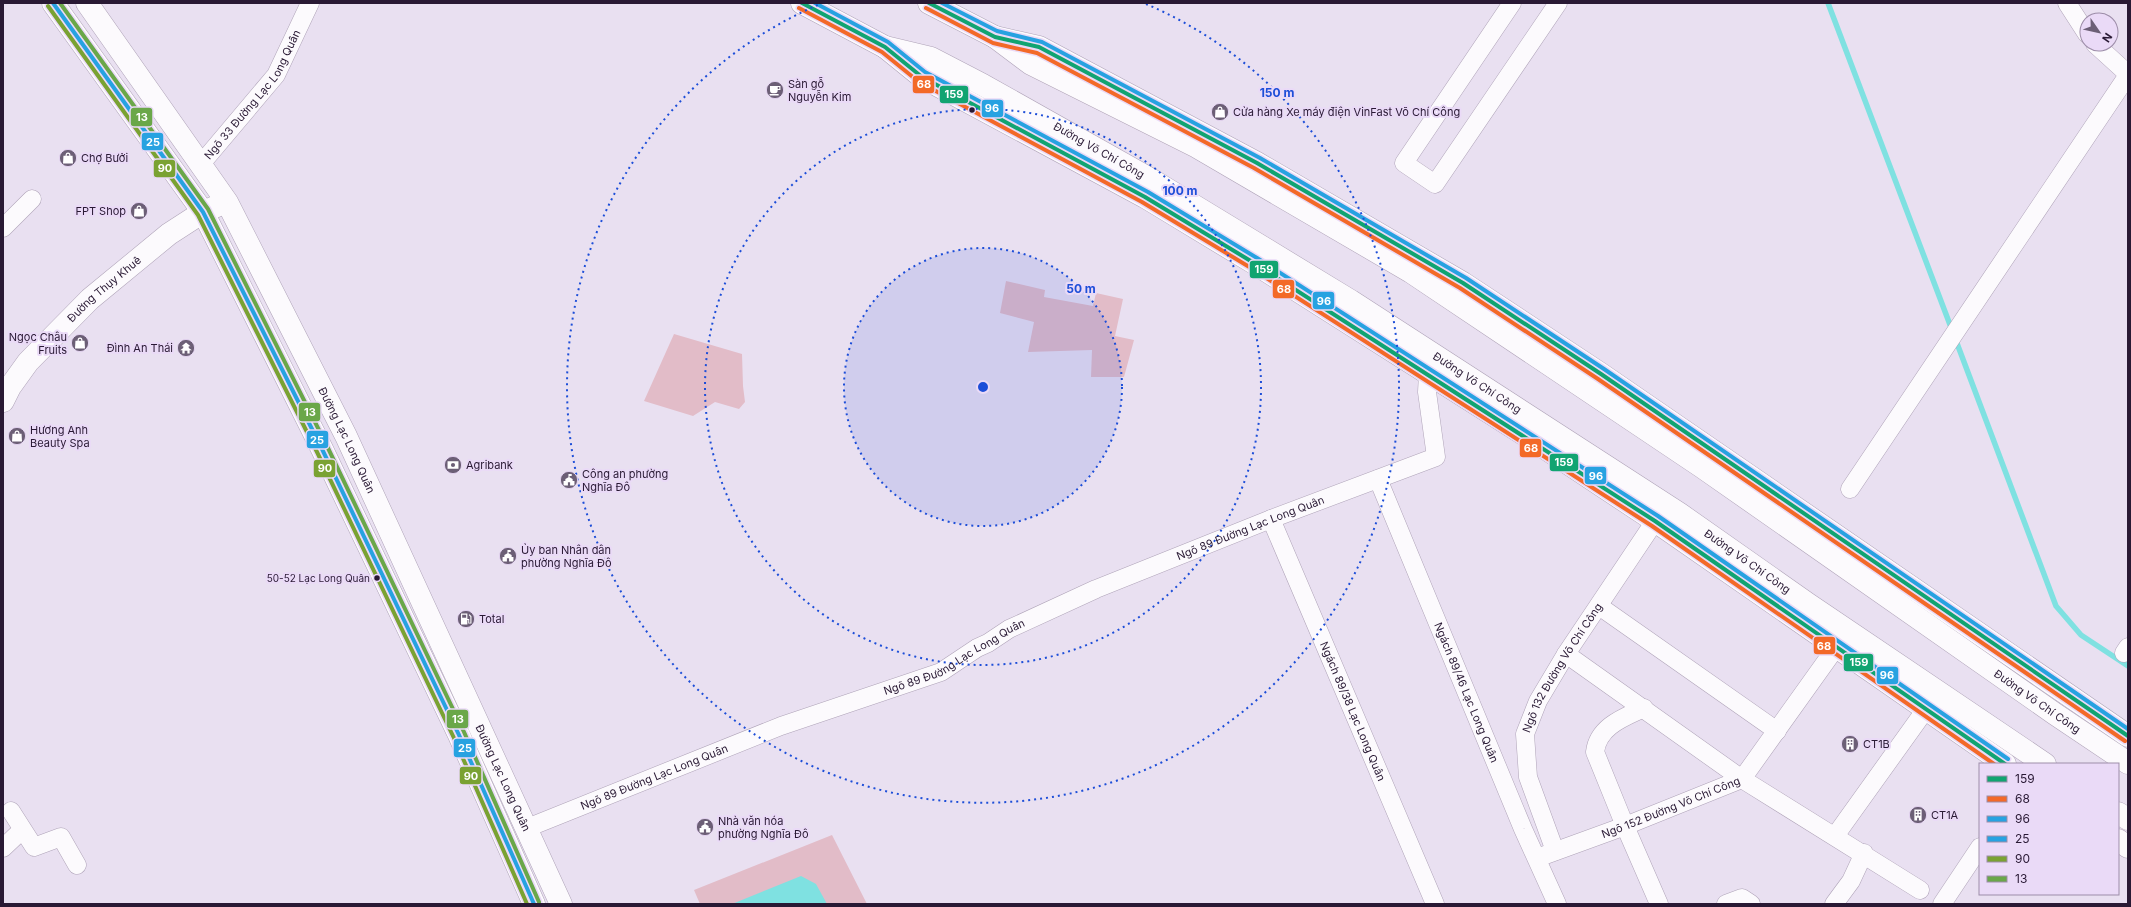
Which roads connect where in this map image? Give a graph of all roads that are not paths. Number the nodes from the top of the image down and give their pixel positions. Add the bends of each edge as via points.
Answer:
1 (53, 3) edge
2 (87, 3) edge
3 (310, 3) edge
4 (802, 3) edge
5 (930, 3) edge
6 (1512, 3) edge
7 (1558, 3) edge
8 (2067, 3) edge
9 (2079, 22) edge
10 (995, 37) junction
11 (885, 47) junction
12 (2104, 52) edge
13 (2128, 75) edge
14 (201, 164) junction
15 (32, 199) dead end
16 (227, 202) junction
17 (203, 212) junction
18 (3, 228) edge
19 (1428, 374) junction
20 (3, 401) edge
21 (1378, 479) junction
22 (1850, 489) dead end
23 (1271, 519) junction
24 (1655, 521) junction
25 (1599, 606) junction
26 (1837, 646) junction
27 (1566, 654) junction
28 (1644, 708) junction
29 (1926, 709) junction
30 (480, 726) junction
31 (1777, 731) junction
32 (459, 735) junction
33 (2128, 736) edge
34 (2004, 763) edge
35 (2044, 763) edge
36 (2128, 763) edge
37 (1742, 779) junction
38 (11, 812) dead end
39 (2119, 814) edge
40 (2128, 819) edge
41 (1625, 826) junction
42 (527, 828) junction
43 (22, 830) junction
44 (1835, 836) junction
45 (2119, 841) edge
46 (2128, 847) edge
47 (3, 848) edge
48 (1979, 848) edge
49 (1555, 851) junction
50 (1864, 853) junction
51 (1536, 858) junction
52 (77, 866) dead end
53 (1920, 890) dead end
54 (556, 903) edge
55 (534, 904) edge
56 (1435, 904) edge
57 (1557, 904) edge
58 (1659, 904) edge
59 (1726, 904) edge
60 (1751, 904) edge
61 (1834, 904) edge
62 (1942, 904) edge

1 - 17 main road, Đường Lạc Long Quân
2 - 14 main road, Đường Lạc Long Quân
3 - 14 street, Ngõ 33 Đường Lạc Long Quân via 276,75
4 - 11 main road, Đường Võ Chí Công
5 - 10 main road, Đường Võ Chí Công
6 - 7 street via 1404,164 1435,184
8 - 9 street
10 - 33 main road, Đường Võ Chí Công via 1039,47 1257,163 1463,283 1608,378
10 - 36 main road, Đường Võ Chí Công via 1031,64 1197,147 1411,272 1702,467
11 - 19 main road, Đường Võ Chí Công via 922,77 1145,197
11 - 35 main road, Đường Võ Chí Công via 931,58 983,85 1152,180 1351,301 1680,514
12 - 13 street
13 - 22 street
14 - 16 main road, Đường Lạc Long Quân
15 - 18 street
16 - 17 main road, Đường Thụy Khuê
16 - 30 main road, Đường Lạc Long Quân via 346,436
17 - 20 main road, Đường Thụy Khuê via 163,239 90,299 28,362
17 - 32 main road, Đường Lạc Long Quân via 322,449
19 - 21 street, Ngõ 89 Đường Lạc Long Quân via 1436,457
19 - 24 main road, Đường Võ Chí Công
21 - 23 street, Ngõ 89 Đường Lạc Long Quân
21 - 51 street, Ngách 89/46 Lạc Long Quân
23 - 42 street, Ngõ 89 Đường Lạc Long Quân via 1136,572 1030,619 977,648 942,672 781,726
23 - 56 street, Ngách 89/38 Lạc Long Quân
24 - 25 street, Ngõ 132 Đường Võ Chí Công
24 - 26 main road, Đường Võ Chí Công
25 - 27 street, Ngõ 132 Đường Võ Chí Công
25 - 31 street
26 - 29 main road, Đường Võ Chí Công
26 - 31 street, Ngõ 152 Đường Võ Chí Công
27 - 28 street
27 - 49 street, Ngõ 132 Đường Võ Chí Công via 1538,701 1525,734 1528,777
28 - 37 street
28 - 41 street via 1614,722 1601,735 1596,747 1596,755
29 - 34 main road, Đường Võ Chí Công
29 - 44 street
30 - 32 main road
30 - 42 main road, Đường Lạc Long Quân
31 - 37 street, Ngõ 152 Đường Võ Chí Công
32 - 55 main road, Đường Lạc Long Quân
37 - 41 street, Ngõ 152 Đường Võ Chí Công
37 - 44 street
38 - 43 street
39 - 40 main road
41 - 49 street, Ngõ 152 Đường Võ Chí Công
41 - 58 street
42 - 54 main road, Đường Lạc Long Quân
43 - 47 street
43 - 52 street via 34,847 61,838
44 - 50 street
45 - 46 main road
48 - 62 street
49 - 51 street, Ngõ 152 Đường Võ Chí Công
50 - 53 street
50 - 61 street via 1851,881
51 - 57 street, Ngách 89/46 Lạc Long Quân
59 - 60 street via 1742,898

